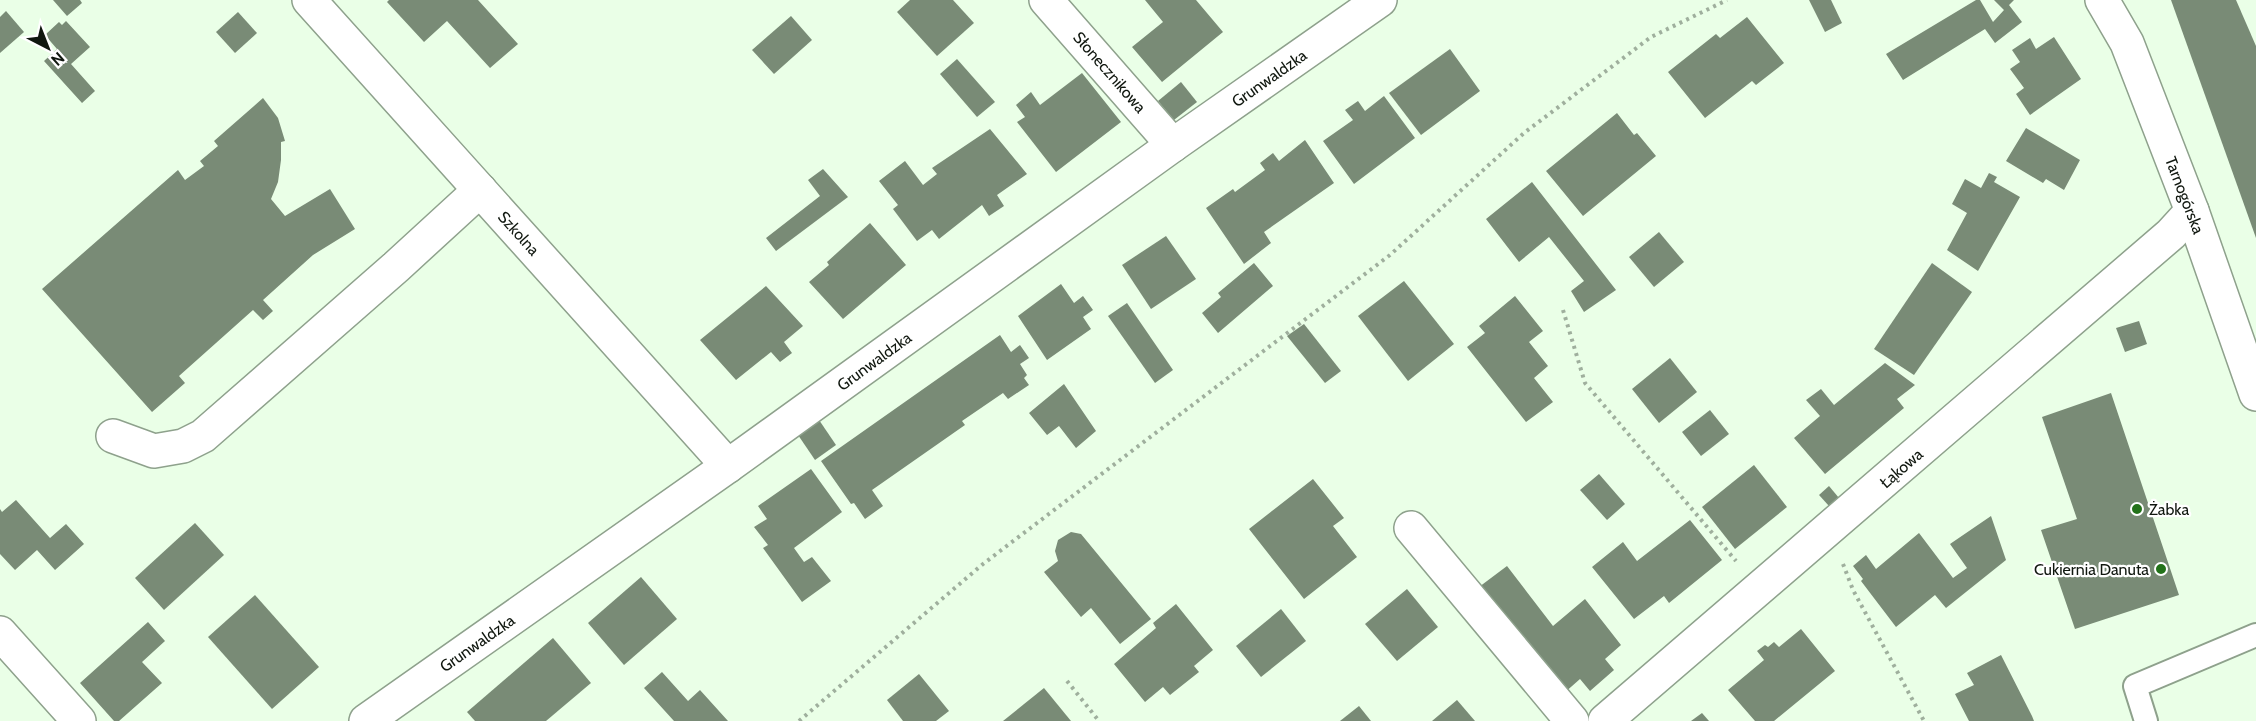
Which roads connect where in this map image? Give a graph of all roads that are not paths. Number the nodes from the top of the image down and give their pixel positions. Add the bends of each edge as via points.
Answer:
1 (309, 0) edge
2 (1046, 0) edge
3 (1380, 0) edge
4 (2102, 0) edge
5 (1173, 145) junction
6 (480, 190) junction
7 (2192, 211) junction
8 (2256, 394) edge
9 (113, 436) dead end
10 (728, 466) junction
11 (1411, 528) dead end
12 (0, 633) edge
13 (2256, 635) edge
14 (79, 721) edge
15 (366, 721) edge
16 (1572, 721) edge
17 (1605, 721) edge
18 (2145, 721) edge

1 - 6 street, Szkolna
2 - 5 street, Słonecznikowa
3 - 5 street, Grunwaldzka
4 - 7 street, Tarnogórska via 2127,44
5 - 10 street, Grunwaldzka
6 - 9 street via 202,436 183,446 154,451
6 - 10 street, Szkolna
7 - 8 street, Tarnogórska
7 - 17 street, Łąkowa via 2171,234
10 - 15 street, Grunwaldzka
11 - 16 street
12 - 14 street
13 - 18 lane via 2134,686

